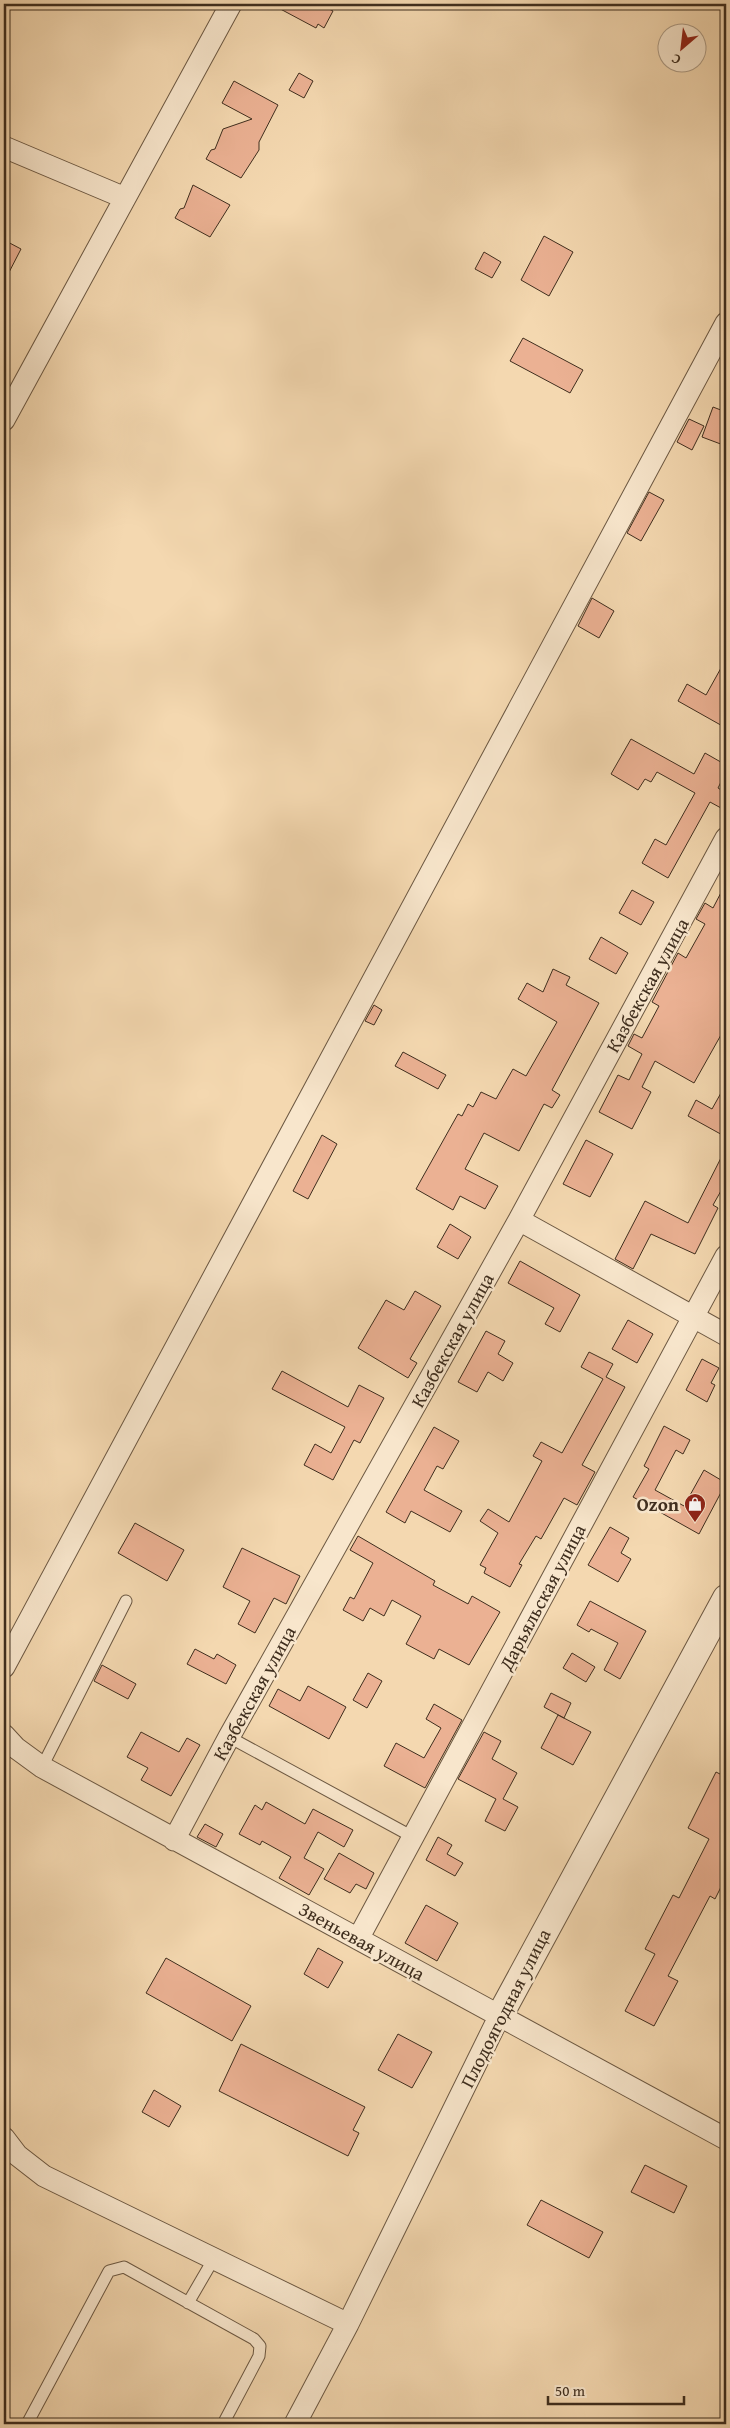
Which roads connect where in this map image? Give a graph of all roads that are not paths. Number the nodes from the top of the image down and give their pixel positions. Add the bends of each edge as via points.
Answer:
1 (231, 4) edge
2 (4, 147) edge
3 (125, 198) junction
4 (726, 323) edge
5 (4, 420) edge
6 (726, 838) edge
7 (519, 1220) junction
8 (726, 1256) edge
9 (694, 1317) junction
10 (726, 1335) edge
11 (726, 1598) edge
12 (126, 1601) dead end
13 (4, 1667) edge
14 (4, 1735) edge
15 (229, 1737) junction
16 (42, 1767) junction
17 (413, 1837) junction
18 (174, 1840) junction
19 (358, 1939) junction
20 (499, 2016) junction
21 (4, 2138) edge
22 (726, 2139) edge
23 (213, 2260) junction
24 (188, 2302) junction
25 (348, 2324) junction
26 (27, 2424) edge
27 (223, 2424) edge
28 (295, 2424) edge

1 - 3 street
2 - 3 street
3 - 5 street
4 - 13 street
6 - 7 street, Казбекская улица
7 - 9 street
7 - 15 street, Казбекская улица
8 - 9 street, Дарьяльская улица
9 - 10 street
9 - 17 street, Дарьяльская улица
11 - 20 street, Плодоягодная улица
12 - 16 lane
14 - 16 street, Звеньевая улица
15 - 17 lane
15 - 18 street, Казбекская улица
16 - 18 street, Звеньевая улица
17 - 19 street, Дарьяльская улица
18 - 19 street, Звеньевая улица
19 - 20 street, Звеньевая улица
20 - 22 street, Звеньевая улица
20 - 25 street, Плодоягодная улица
21 - 23 street via 17,2155 44,2176
23 - 24 lane
23 - 25 street
24 - 26 lane via 124,2267 109,2271
24 - 27 lane via 254,2339 260,2346 259,2356
25 - 28 street, Плодоягодная улица

